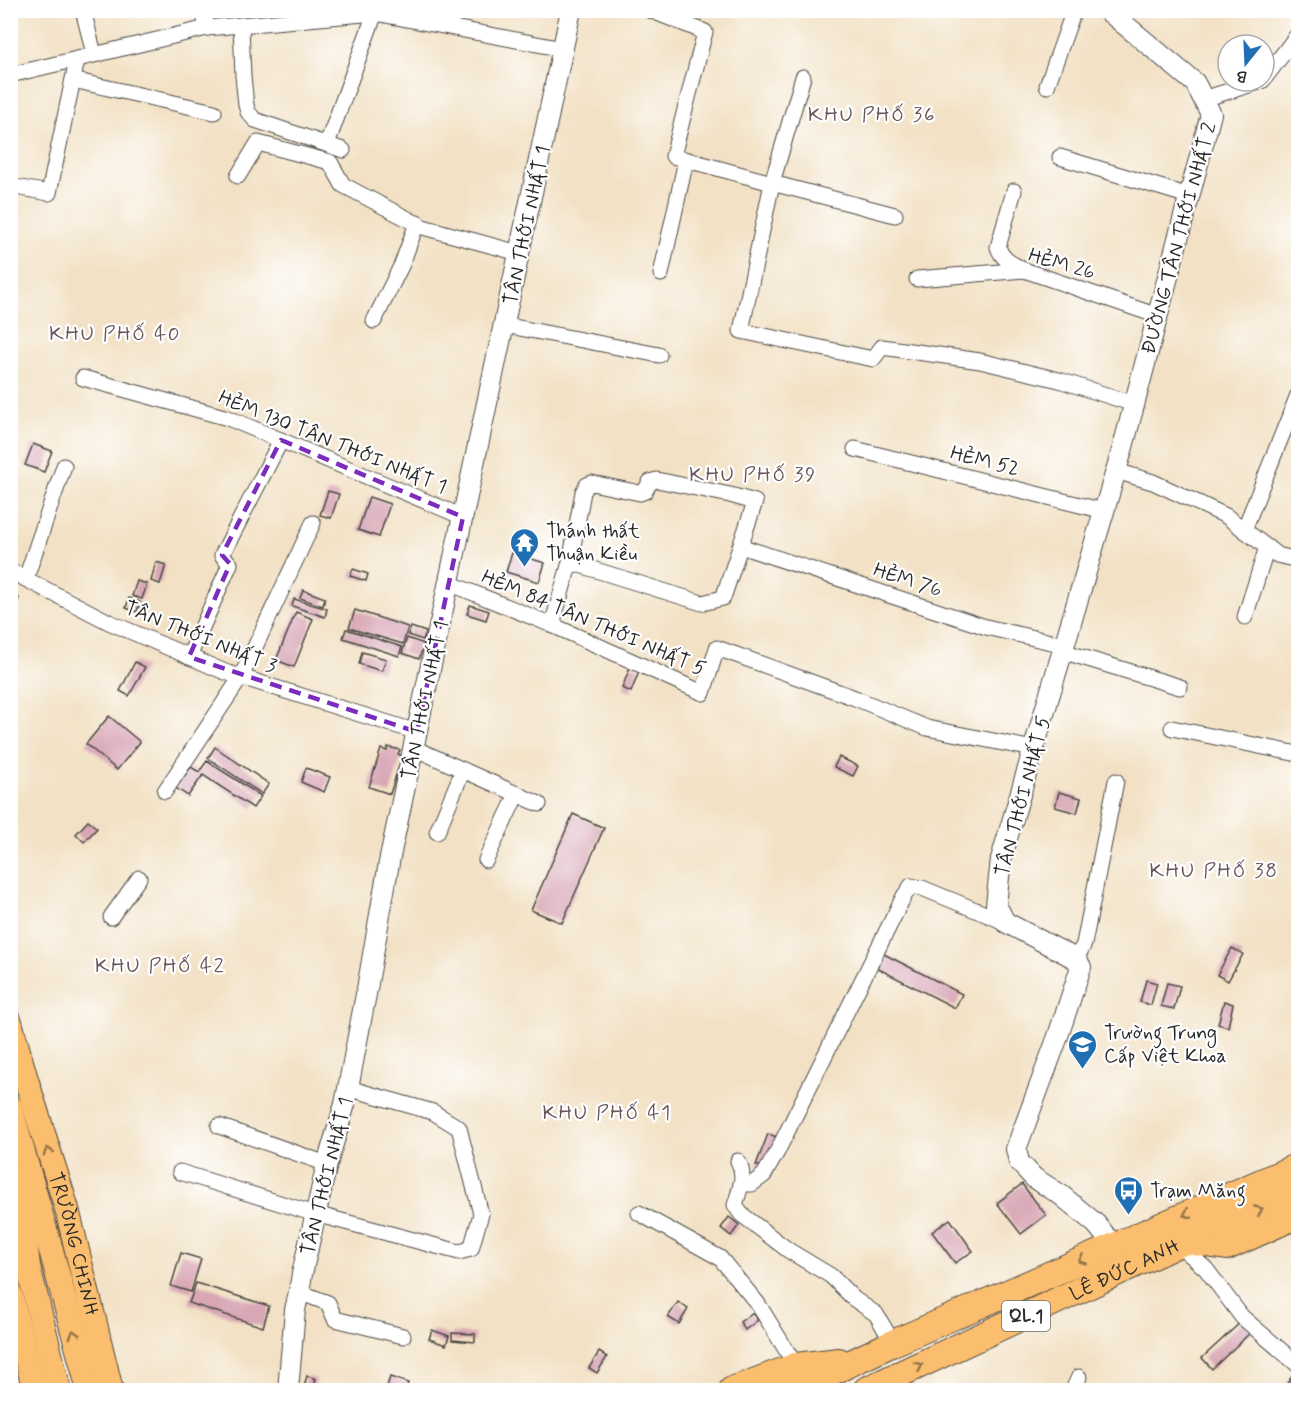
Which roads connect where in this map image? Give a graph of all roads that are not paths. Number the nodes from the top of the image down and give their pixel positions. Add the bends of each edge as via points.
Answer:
1 (82, 10) edge
2 (202, 10) edge
3 (571, 10) edge
4 (651, 10) edge
5 (1074, 10) edge
6 (1107, 10) edge
7 (375, 13) junction
8 (241, 25) junction
9 (207, 28) junction
10 (1299, 34) edge
11 (563, 49) junction
12 (94, 54) junction
13 (77, 60) junction
14 (1276, 63) edge
15 (10, 75) edge
16 (803, 77) dead end
17 (73, 80) junction
18 (1047, 86) dead end
19 (1222, 93) edge
20 (1203, 99) junction
21 (214, 112) dead end
22 (327, 144) junction
23 (343, 150) dead end
24 (1060, 157) dead end
25 (686, 160) junction
26 (238, 176) dead end
27 (772, 183) junction
28 (10, 186) edge
29 (1014, 191) dead end
30 (1189, 195) junction
31 (895, 215) dead end
32 (417, 223) junction
33 (519, 254) junction
34 (1024, 270) junction
35 (662, 274) dead end
36 (917, 279) dead end
37 (1158, 316) junction
38 (374, 321) dead end
39 (504, 325) junction
40 (659, 355) dead end
41 (83, 378) dead end
42 (1299, 395) edge
43 (1134, 404) junction
44 (281, 440) junction
45 (855, 449) dead end
46 (64, 466) dead end
47 (1116, 471) junction
48 (1104, 512) junction
49 (463, 517) junction
50 (313, 523) dead end
51 (1244, 530) junction
52 (740, 546) junction
53 (1267, 547) junction
54 (1299, 560) edge
55 (570, 562) junction
56 (10, 571) edge
57 (26, 578) junction
58 (449, 583) junction
59 (1245, 617) dead end
60 (552, 625) junction
61 (1063, 648) junction
62 (189, 657) junction
63 (241, 677) junction
64 (1180, 687) dead end
65 (1172, 728) dead end
66 (415, 740) junction
67 (1034, 749) junction
68 (1299, 754) edge
69 (463, 770) junction
70 (1116, 781) dead end
71 (165, 791) dead end
72 (517, 794) junction
73 (539, 804) dead end
74 (437, 832) dead end
75 (486, 860) dead end
76 (139, 878) dead end
77 (111, 917) dead end
78 (1005, 922) junction
79 (1077, 959) junction
80 (10, 1022) edge
81 (10, 1070) edge
82 (348, 1088) junction
83 (21, 1103) edge
84 (219, 1126) dead end
85 (1299, 1148) edge
86 (10, 1154) edge
87 (738, 1161) dead end
88 (327, 1164) junction
89 (1299, 1166) edge
90 (180, 1172) dead end
91 (741, 1184) junction
92 (1299, 1193) edge
93 (639, 1213) dead end
94 (315, 1214) junction
95 (1299, 1215) edge
96 (10, 1228) edge
97 (1125, 1241) junction
98 (1182, 1243) junction
99 (28, 1266) junction
100 (299, 1292) junction
101 (10, 1294) edge
102 (403, 1336) dead end
103 (893, 1343) junction
104 (1299, 1365) edge
105 (794, 1378) edge
106 (35, 1390) edge
107 (59, 1390) edge
108 (89, 1390) edge
109 (111, 1390) edge
110 (288, 1390) edge
111 (732, 1390) edge
112 (866, 1390) edge

1 - 12 street
2 - 9 street
3 - 11 street, TÂN THỚI NHẤT 1
4 - 25 street via 705,32 673,156
5 - 18 street
6 - 20 street, ĐƯỜNG TÂN THỚI NHẤT 2 via 1195,83
7 - 8 street
7 - 11 street
7 - 22 street
8 - 9 street
8 - 22 street via 246,105 251,117
9 - 12 street
10 - 14 street
11 - 33 street, TÂN THỚI NHẤT 1
12 - 13 street
13 - 15 street
13 - 17 street
16 - 27 street
17 - 21 street
17 - 28 street via 49,193
19 - 20 street
20 - 30 street, ĐƯỜNG TÂN THỚI NHẤT 2 via 1211,114
22 - 23 street
24 - 30 street
25 - 27 street
25 - 35 street
26 - 32 street via 258,143 330,162 343,184
27 - 31 street
27 - 43 street via 741,331 873,359 882,347 980,361
29 - 34 street via 998,248 1004,259
30 - 37 street, ĐƯỜNG TÂN THỚI NHẤT 2
32 - 33 street
32 - 38 street
33 - 39 street, TÂN THỚI NHẤT 1
34 - 36 street, HẺM 26
34 - 37 street, HẺM 26
37 - 43 street, ĐƯỜNG TÂN THỚI NHẤT 2
39 - 40 street
39 - 49 street, TÂN THỚI NHẤT 1
41 - 44 street, HẺM 130 TÂN THỚI NHẤT 1 via 228,418
42 - 51 street
43 - 47 street, ĐƯỜNG TÂN THỚI NHẤT 2
44 - 49 street, HẺM 130 TÂN THỚI NHẤT 1
44 - 62 street via 222,555 230,564
45 - 48 street, HẺM 52
46 - 57 street
47 - 48 street, TÂN THỚI NHẤT 5
47 - 51 street via 1153,482 1226,516
48 - 61 street, TÂN THỚI NHẤT 5
49 - 58 street, TÂN THỚI NHẤT 1
50 - 63 street
51 - 53 street
52 - 55 street via 723,598 702,603
52 - 55 street via 755,502 657,480 640,493 592,483 583,492
52 - 61 street, HẺM 76 via 986,627
53 - 54 street via 1277,555
53 - 59 street
55 - 60 street
56 - 57 street, TÂN THỚI NHẤT 3
57 - 62 street, TÂN THỚI NHẤT 3 via 109,622
58 - 60 street, HẺM 84 TÂN THỚI NHẤT 5
58 - 66 street, TÂN THỚI NHẤT 1
60 - 67 street, HẺM 84 TÂN THỚI NHẤT 5 via 703,693 717,648 927,728
61 - 64 street, HẺM 76
61 - 67 street, TÂN THỚI NHẤT 5
62 - 63 street, TÂN THỚI NHẤT 3
63 - 66 street, TÂN THỚI NHẤT 3
63 - 71 street
65 - 68 street
66 - 69 street, TÂN THỚI NHẤT 3
66 - 82 street, TÂN THỚI NHẤT 1
67 - 78 street, TÂN THỚI NHẤT 5 via 1001,859 996,905
69 - 72 street, TÂN THỚI NHẤT 3
69 - 74 street
70 - 79 street via 1084,944
72 - 73 street, TÂN THỚI NHẤT 3
72 - 75 street
76 - 77 street
78 - 79 street
78 - 91 street via 911,886 764,1175 752,1184
79 - 97 street via 1081,967 1016,1149 1019,1162 1034,1178
80 - 83 main road, TRƯỜNG CHINH
81 - 83 main road, TRƯỜNG CHINH
82 - 88 street, TÂN THỚI NHẤT 1
82 - 94 street via 433,1112 459,1128 480,1214 476,1236 471,1249 459,1252
108 -> 83 main road via 46,1231
109 -> 83 main road, TRƯỜNG CHINH via 66,1209
84 - 88 street
85 - 97 highway, LÊ ĐỨC ANH / QL.1 via 1159,1207
86 - 99 main road, TRƯỜNG CHINH via 20,1197
87 - 91 street
88 - 94 street, TÂN THỚI NHẤT 1
89 -> 97 highway, LÊ ĐỨC ANH / QL.1
90 - 94 street
91 - 103 street via 735,1205 741,1214 831,1276 876,1314
98 -> 92 highway, LÊ ĐỨC ANH / QL.1
93 - 105 street via 720,1258 758,1304
94 - 100 street, TÂN THỚI NHẤT 1
95 - 98 highway, LÊ ĐỨC ANH via 1227,1247
96 - 99 main road, TRƯỜNG CHINH
97 -> 103 highway, LÊ ĐỨC ANH / QL.1
98 - 104 street via 1242,1317
112 -> 98 highway, LÊ ĐỨC ANH / QL.1
99 - 107 main road, TRƯỜNG CHINH
100 - 102 street via 328,1303 335,1319
100 - 110 street, TÂN THỚI NHẤT 1
101 - 106 main road
103 - 105 highway, LÊ ĐỨC ANH / QL.1 via 857,1359
105 - 111 highway, LÊ ĐỨC ANH / QL.1

